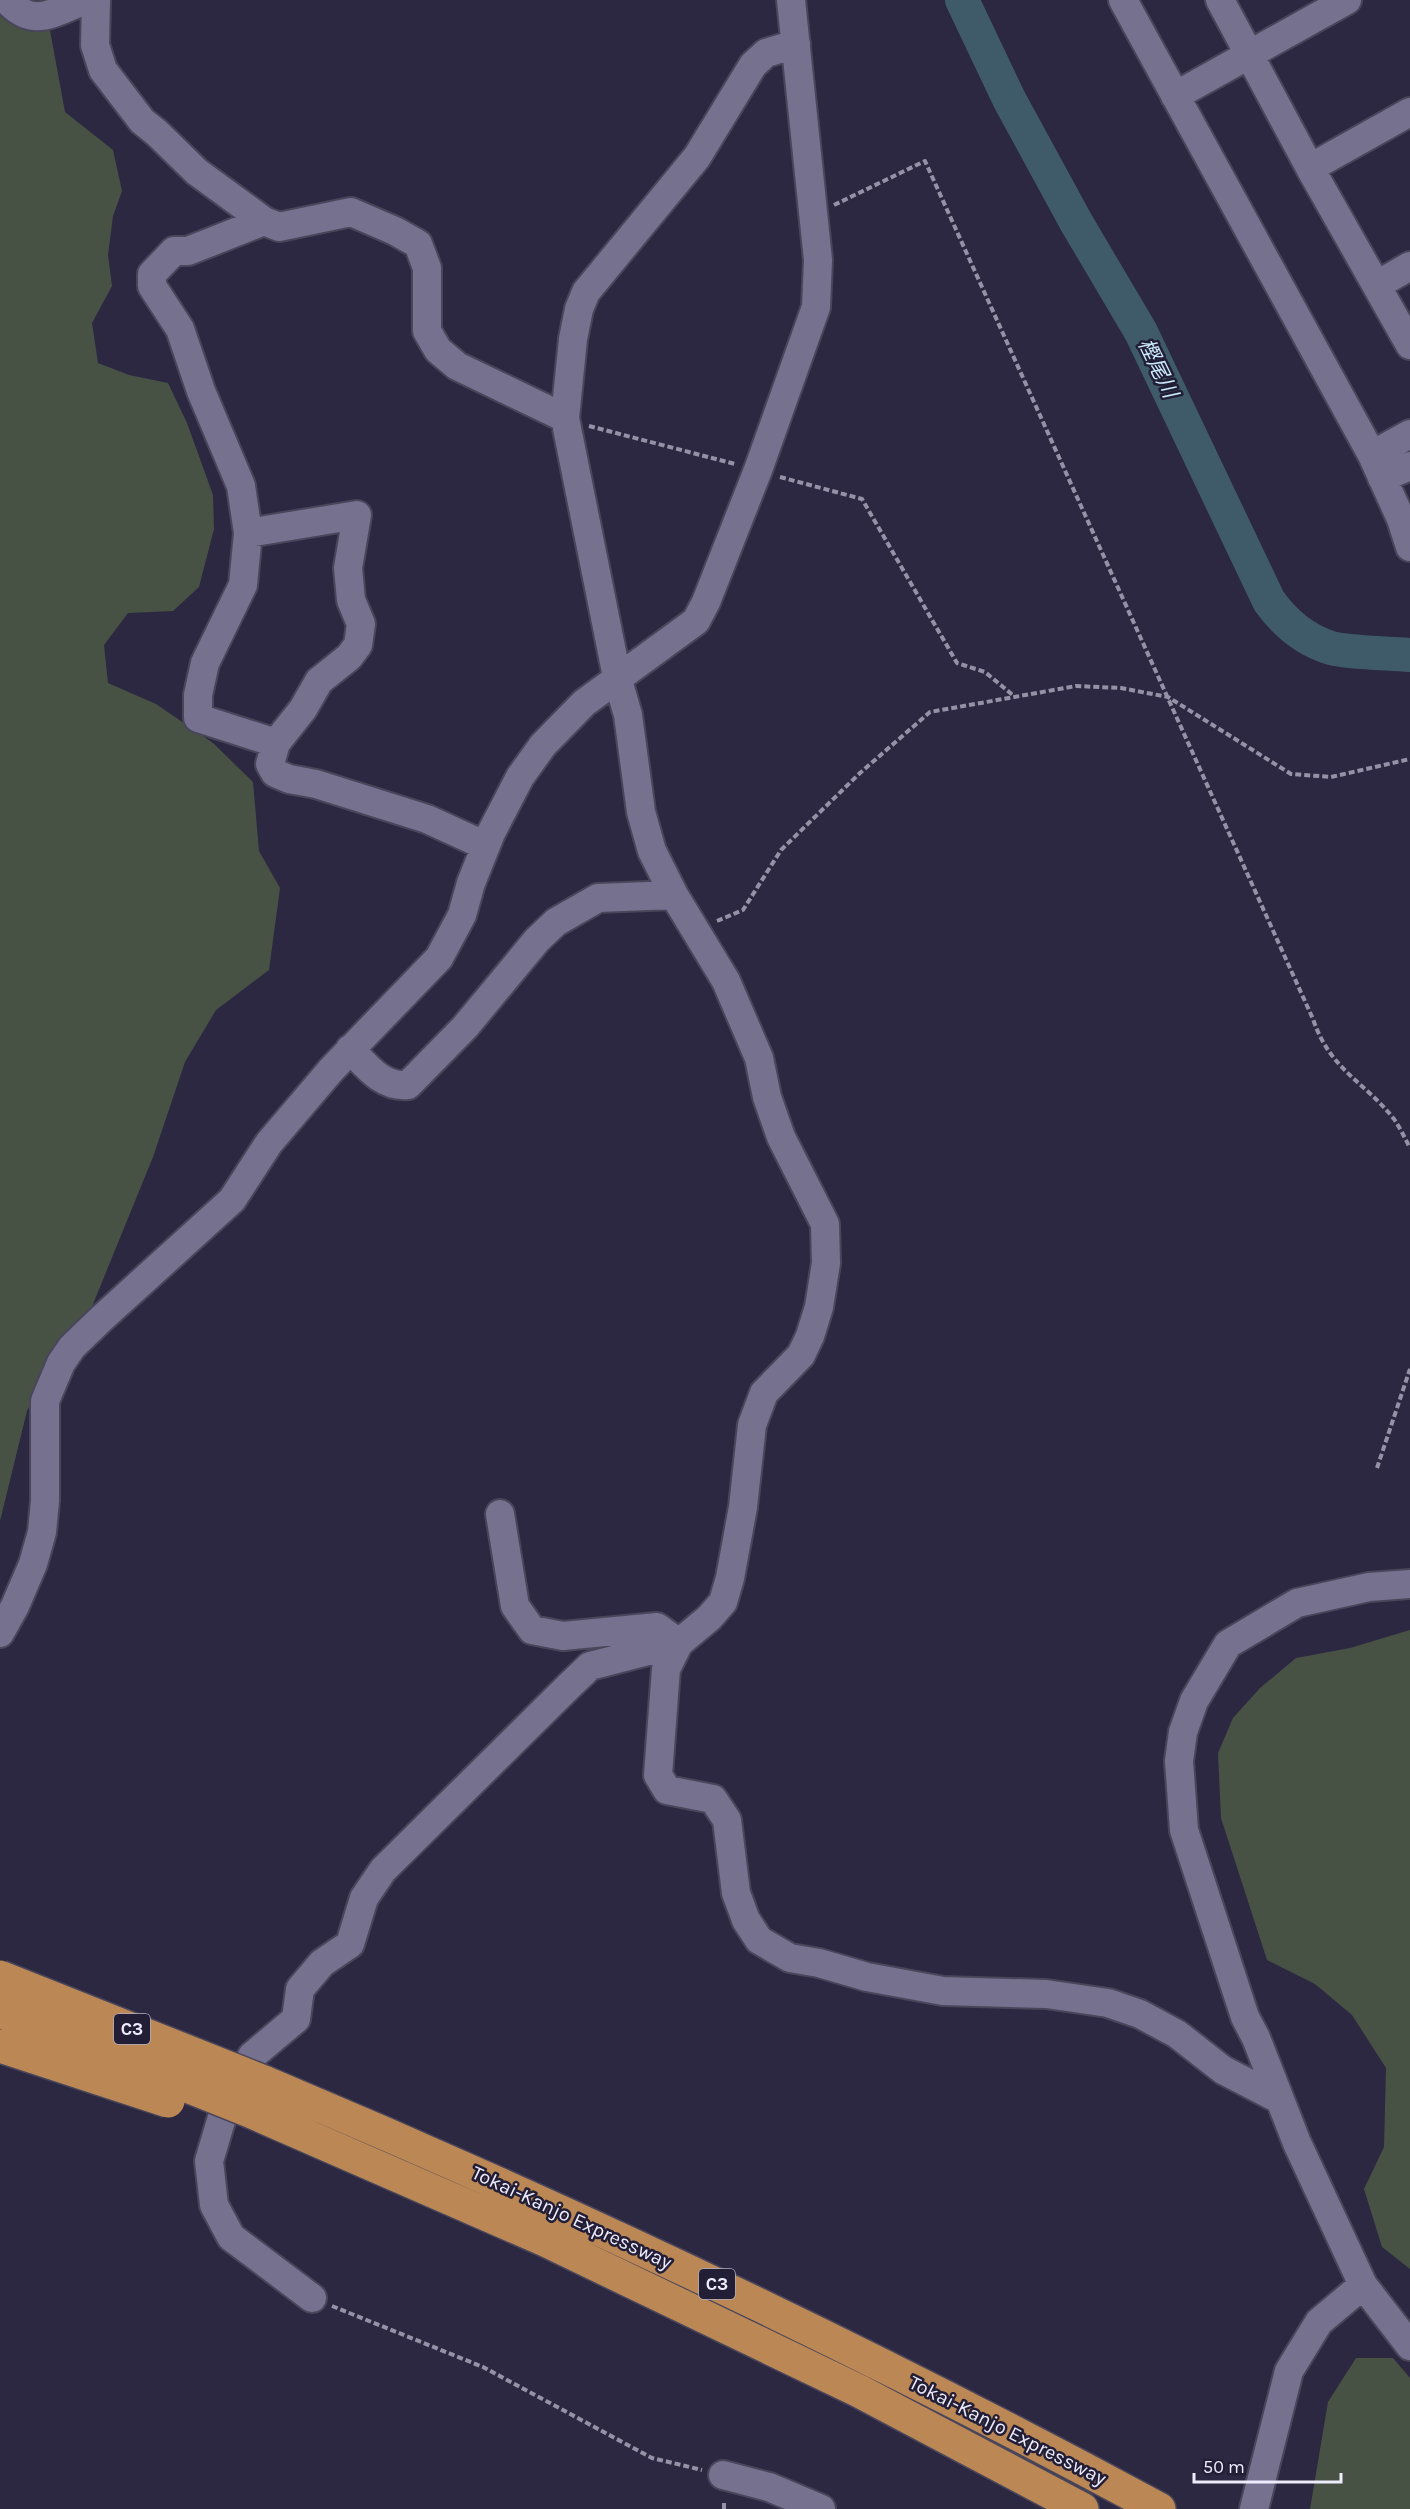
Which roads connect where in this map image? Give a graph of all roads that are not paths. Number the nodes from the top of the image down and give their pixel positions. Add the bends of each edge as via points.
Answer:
1 (7, 0) edge
2 (88, 0) edge
3 (96, 0) edge
4 (791, 0) edge
5 (1123, 0) edge
6 (1220, 0) edge
7 (1347, 0) edge
8 (796, 44) junction
9 (1249, 53) junction
10 (1175, 96) junction
11 (1410, 112) edge
12 (1310, 168) junction
13 (264, 221) junction
14 (1410, 266) edge
15 (1377, 285) junction
16 (1410, 345) edge
17 (565, 419) junction
18 (1410, 434) edge
19 (1410, 466) edge
20 (1377, 467) junction
21 (248, 533) junction
22 (1410, 547) edge
23 (617, 677) junction
24 (276, 743) junction
25 (486, 846) junction
26 (674, 895) junction
27 (350, 1049) junction
28 (500, 1514) dead end
29 (1410, 1584) edge
30 (0, 1634) edge
31 (679, 1642) junction
32 (0, 1977) edge
33 (0, 2011) edge
34 (0, 2046) edge
35 (1279, 2099) junction
36 (248, 2119) junction
37 (1363, 2285) junction
38 (312, 2298) road end
39 (1410, 2346) edge
40 (723, 2475) road end
41 (821, 2509) edge
42 (1082, 2509) edge
43 (1159, 2509) edge
44 (1254, 2509) edge

1 - 2 street via 15,9 39,16
3 - 13 street via 95,45 103,70 142,121 197,172
4 - 8 street
5 - 10 street
6 - 9 street
7 - 9 street
8 - 17 street via 766,53 753,65 697,158 586,292 573,339
8 - 23 street via 818,260 816,307 758,470 696,621
9 - 10 street
9 - 12 street
10 - 20 street
11 - 12 street
12 - 15 street
13 - 17 street via 279,227 351,212 418,244 427,268 427,331 438,350 466,370
13 - 21 street via 188,251 174,251 152,274 152,286 180,329 241,486
14 - 15 street
15 - 16 street
17 - 23 street
18 - 20 street
19 - 20 street
20 - 22 street
21 - 24 street via 243,585 205,663 198,718
21 - 24 street via 357,515 348,568 351,600 361,624 358,645 319,681
23 - 25 street via 584,703 543,745 520,777
23 - 26 street via 628,715 641,812 652,850
24 - 25 street via 270,764 275,773 427,819
25 - 27 street via 462,915 439,958
26 - 27 street via 598,898 556,922 465,1027 408,1085 378,1078
26 - 31 street via 726,981 759,1059 781,1137 825,1224 826,1263 810,1336 801,1355 764,1393 752,1425 743,1507 723,1602
27 - 30 street via 269,1143 232,1200 101,1319 61,1363 45,1401 42,1532 29,1575
28 - 31 street via 515,1606 532,1630 563,1636 657,1627
29 - 35 street via 1369,1587 1298,1603 1228,1644 1194,1701 1183,1732 1179,1761 1184,1830 1245,2017
31 - 35 street via 666,1669 658,1775 667,1790 713,1799 727,1821 736,1893 759,1940 790,1958 943,1991 1046,1994 1108,2003 1140,2014 1177,2034 1223,2070
31 - 38 street via 590,1666 570,1685 383,1870 363,1898 350,1944 322,1964 300,1989 296,2019 252,2056 223,2114 209,2162 214,2205 231,2237
32 - 43 highway, Tokai-Kanjo Expressway / C3, bridge via 426,2150 722,2286
33 - 36 highway, Tokai-Kanjo Expressway / C3, bridge
34 - 36 highway, bridge
35 - 37 street
36 - 42 highway, Tokai-Kanjo Expressway / C3 via 545,2240 859,2391
37 - 39 street
37 - 44 street via 1318,2322 1289,2371
40 - 41 street via 769,2487

